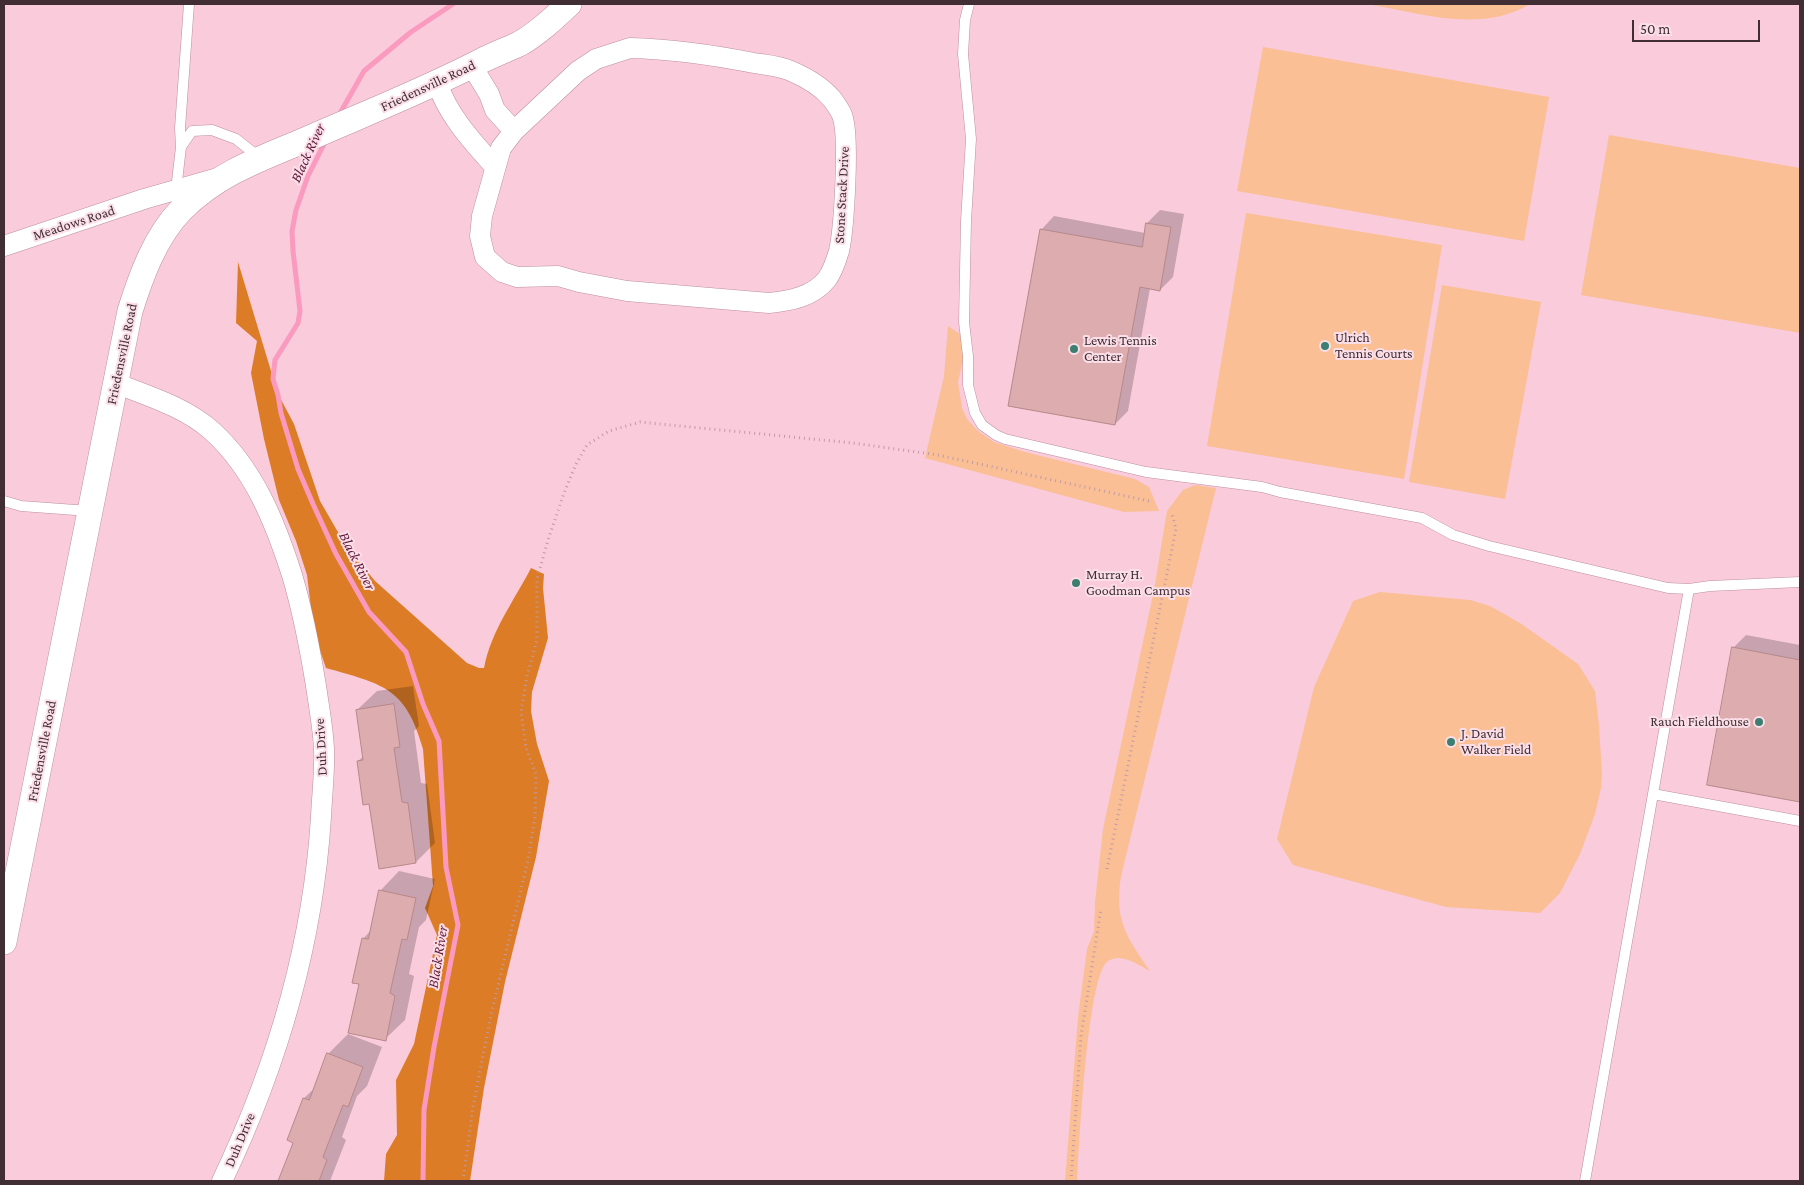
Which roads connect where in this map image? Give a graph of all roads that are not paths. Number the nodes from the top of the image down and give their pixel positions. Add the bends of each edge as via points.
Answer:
1 (189, 4) edge
2 (569, 4) edge
3 (969, 4) edge
4 (472, 66) junction
5 (437, 83) junction
6 (514, 131) junction
7 (181, 147) junction
8 (261, 159) junction
9 (495, 167) junction
10 (177, 202) junction
11 (4, 246) edge
12 (115, 383) junction
13 (4, 501) edge
14 (90, 511) junction
15 (1800, 582) edge
16 (1689, 589) junction
17 (1653, 794) junction
18 (1800, 820) edge
19 (4, 942) edge
20 (222, 1181) edge
21 (1585, 1181) edge

1 - 7 lane
2 - 4 street, Friedensville Road via 519,44
3 - 16 lane via 963,54 971,139 964,322 968,385 975,413 982,424 1005,439 1146,472 1262,487 1422,518 1453,534 1488,546 1668,588
4 - 5 street, Friedensville Road
4 - 6 street via 495,110
5 - 8 street, Friedensville Road
5 - 9 street via 444,102 462,130
6 - 9 street, Stone Stack Drive via 501,148
6 - 9 street, Stone Stack Drive via 578,71 596,59 630,48 677,51 790,70 832,98 842,115 845,174 839,250 834,266 826,280 811,293 769,303 626,291 558,276 517,277 502,272 485,257 480,236
7 - 8 lane via 192,131 212,130 236,139
7 - 10 lane
8 - 10 street, Friedensville Road
10 - 11 street, Meadows Road via 144,199
10 - 12 street, Friedensville Road via 137,289
12 - 14 street, Friedensville Road
12 - 20 street, Duh Drive via 195,418 235,456 255,486 272,517 296,590 318,701 324,749 322,797 319,847 304,943 283,1030 240,1144
13 - 14 lane via 21,506
14 - 19 street, Friedensville Road
15 - 16 lane
16 - 17 lane
17 - 18 lane
17 - 21 lane

